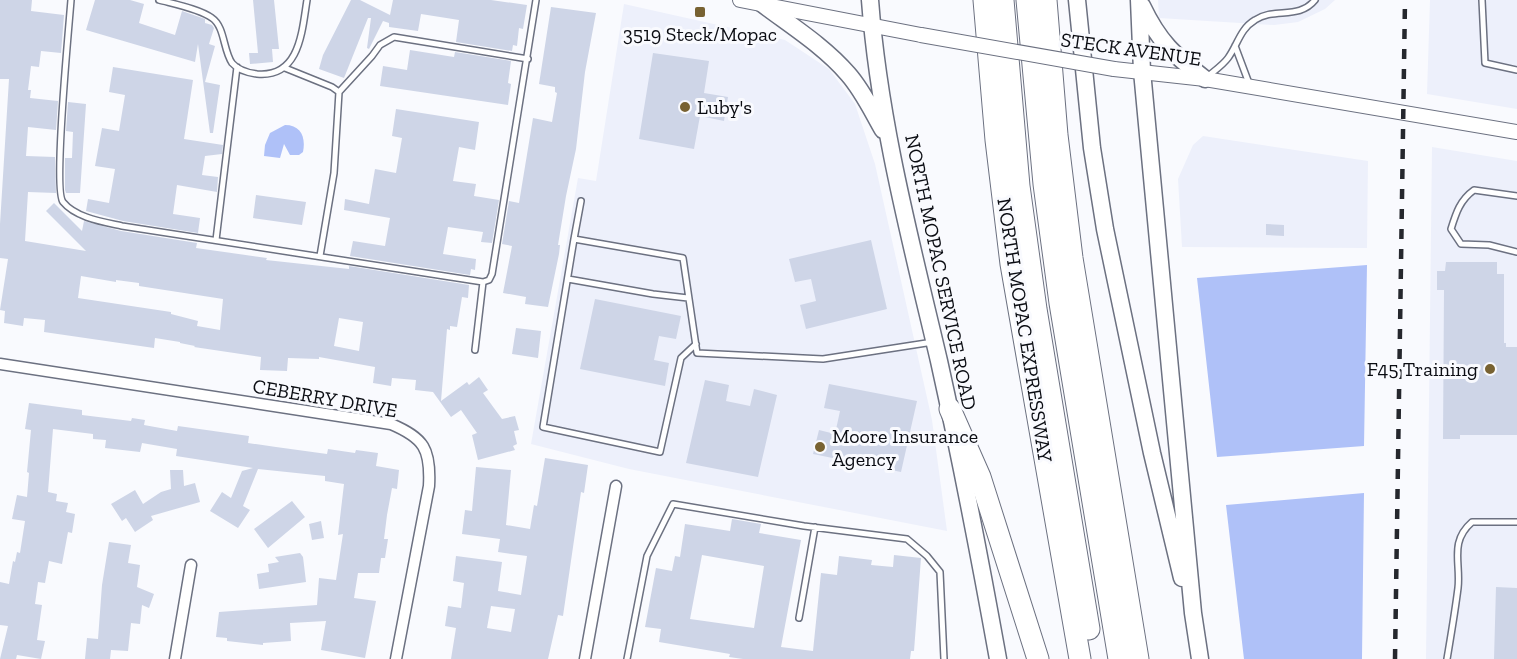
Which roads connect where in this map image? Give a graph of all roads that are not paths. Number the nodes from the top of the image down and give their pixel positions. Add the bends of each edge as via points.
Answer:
1 (71, 0) edge
2 (159, 0) edge
3 (307, 0) edge
4 (536, 0) edge
5 (740, 0) edge
6 (870, 0) edge
7 (984, 0) edge
8 (1003, 0) edge
9 (1027, 0) edge
10 (1046, 0) edge
11 (1077, 0) edge
12 (1139, 0) edge
13 (1315, 0) edge
14 (1482, 0) edge
15 (760, 3) junction
16 (872, 25) junction
17 (1235, 46) junction
18 (528, 59) junction
19 (237, 67) junction
20 (285, 68) junction
21 (1517, 70) edge
22 (1142, 71) junction
23 (1205, 79) junction
24 (1250, 87) junction
25 (339, 92) junction
26 (1517, 132) edge
27 (891, 145) junction
28 (1517, 196) edge
29 (581, 201) dead end
30 (574, 239) junction
31 (216, 240) junction
32 (1517, 252) edge
33 (320, 256) junction
34 (567, 279) junction
35 (483, 282) junction
36 (688, 298) junction
37 (934, 342) junction
38 (696, 344) junction
39 (475, 350) dead end
40 (0, 364) edge
41 (950, 409) junction
42 (616, 486) dead end
43 (1517, 522) edge
44 (815, 527) junction
45 (191, 566) dead end
46 (1193, 613) junction
47 (800, 618) dead end
48 (176, 659) edge
49 (396, 659) edge
50 (585, 659) edge
51 (629, 659) edge
52 (944, 659) edge
53 (998, 659) edge
54 (1038, 659) edge
55 (1080, 659) edge
56 (1094, 659) edge
57 (1119, 659) edge
58 (1138, 659) edge
59 (1200, 659) edge
60 (1447, 659) edge

1 - 31 lane via 60,198 85,217
2 - 19 lane via 211,17
3 - 20 lane via 301,40
4 - 18 lane
5 - 15 street, STECK AVENUE
6 - 16 main road, NORTH MOPAC SERVICE ROAD
7 - 55 highway, NORTH MOPAC EXPRESSWAY via 1011,264
8 - 56 highway via 1019,186
9 - 57 highway via 1044,184 1060,303
10 - 58 highway via 1072,258
11 - 46 main road via 1090,137 1105,229 1175,555
12 - 22 main road
12 - 23 main road via 1164,42
13 - 17 lane via 1298,12 1257,18 1245,27
14 - 21 lane via 1485,63
15 - 16 street, STECK AVENUE
15 - 27 main road via 848,74
16 - 22 street, STECK AVENUE, bridge
16 - 27 main road, NORTH MOPAC SERVICE ROAD
17 - 23 lane
17 - 24 lane
18 - 25 lane via 394,37 380,45
18 - 35 lane via 492,274
19 - 20 lane via 261,74
19 - 31 lane
20 - 25 lane
22 - 23 street, STECK AVENUE
22 - 46 main road
23 - 24 street, STECK AVENUE
24 - 26 street, STECK AVENUE
25 - 33 lane via 334,173
27 - 37 main road, NORTH MOPAC SERVICE ROAD
28 - 32 lane via 1474,190 1465,196 1451,229 1461,244
29 - 30 lane
30 - 34 lane
30 - 36 lane via 683,258
31 - 33 lane
33 - 35 lane
34 - 36 lane
34 - 38 lane via 543,428 660,452 681,358
35 - 39 lane
36 - 38 lane
37 - 38 lane via 823,359 697,353
37 - 41 main road, NORTH MOPAC SERVICE ROAD
40 - 49 street, CEBERRY DRIVE via 390,424 412,433 427,452 429,486
41 - 53 main road, NORTH MOPAC SERVICE ROAD
41 - 54 highway via 980,477
42 - 50 street
43 - 60 lane via 1472,522 1463,530 1456,554 1458,585
44 - 47 lane
44 - 51 lane via 673,504 647,556
44 - 52 lane via 907,539 927,556 940,572
45 - 48 street
46 - 59 main road

